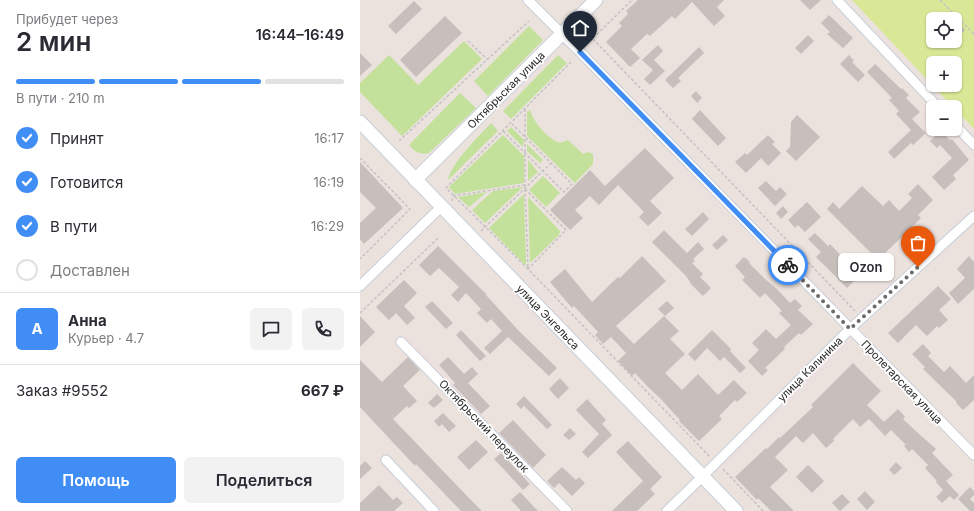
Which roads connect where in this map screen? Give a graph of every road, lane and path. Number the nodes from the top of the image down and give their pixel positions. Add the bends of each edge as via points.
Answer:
1 (528, 0) edge
2 (596, 0) edge
3 (632, 0) edge
4 (837, 0) edge
5 (940, 0) edge
6 (529, 21) dead end
7 (974, 34) edge
8 (562, 35) junction
9 (592, 39) junction
10 (468, 41) dead end
11 (586, 45) dead end
12 (487, 60) junction
13 (571, 62) dead end
14 (931, 100) edge
15 (525, 109) junction
16 (360, 122) edge
17 (511, 123) junction
18 (503, 131) junction
19 (962, 132) edge
20 (525, 137) junction
21 (399, 141) dead end
22 (974, 145) edge
23 (525, 153) junction
24 (360, 158) edge
25 (551, 163) junction
26 (543, 171) junction
27 (415, 180) junction
28 (525, 185) junction
29 (525, 189) junction
30 (453, 196) junction
31 (441, 207) junction
32 (974, 216) edge
33 (485, 228) junction
34 (479, 233) dead end
35 (439, 237) dead end
36 (360, 259) edge
37 (528, 270) junction
38 (360, 286) edge
39 (855, 311) dead end
40 (360, 313) edge
41 (850, 329) junction
42 (401, 342) dead end
43 (974, 455) edge
44 (386, 460) dead end
45 (716, 463) junction
46 (702, 477) junction
47 (434, 511) edge
48 (567, 511) edge
49 (667, 511) edge
50 (736, 511) edge
51 (763, 511) edge

1 - 8 street, Пролетарская улица
2 - 8 main road, Октябрьская улица
3 - 9 path
4 - 14 street
5 - 7 path
6 - 12 path
8 - 27 main road, Октябрьская улица
8 - 41 street, Пролетарская улица
9 - 11 path
9 - 39 path
10 - 12 path
12 - 21 path
13 - 15 path
15 - 17 path
15 - 20 path
16 - 27 main road, улица Энгельса
17 - 18 path
17 - 20 path
18 - 23 path
18 - 30 path via 446,188
19 - 22 street
20 - 23 path
20 - 25 path
23 - 26 path
23 - 28 path
24 - 36 path via 410,209
25 - 26 path
25 - 26 path via 572,184 564,192
26 - 29 path
27 - 31 main road, улица Энгельса
28 - 29 path
28 - 30 path
29 - 33 path
29 - 37 path
29 - 37 path via 566,230
30 - 33 path
31 - 38 street
31 - 46 main road, улица Энгельса
32 - 41 street, улица Калинина
33 - 34 path
33 - 37 path
35 - 40 path
37 - 45 path
41 - 43 street, Пролетарская улица
41 - 45 street, улица Калинина
42 - 48 street, Октябрьский переулок
44 - 47 street
45 - 46 street, улица Калинина
45 - 51 path
46 - 49 street, улица Калинина
46 - 50 main road, улица Энгельса

